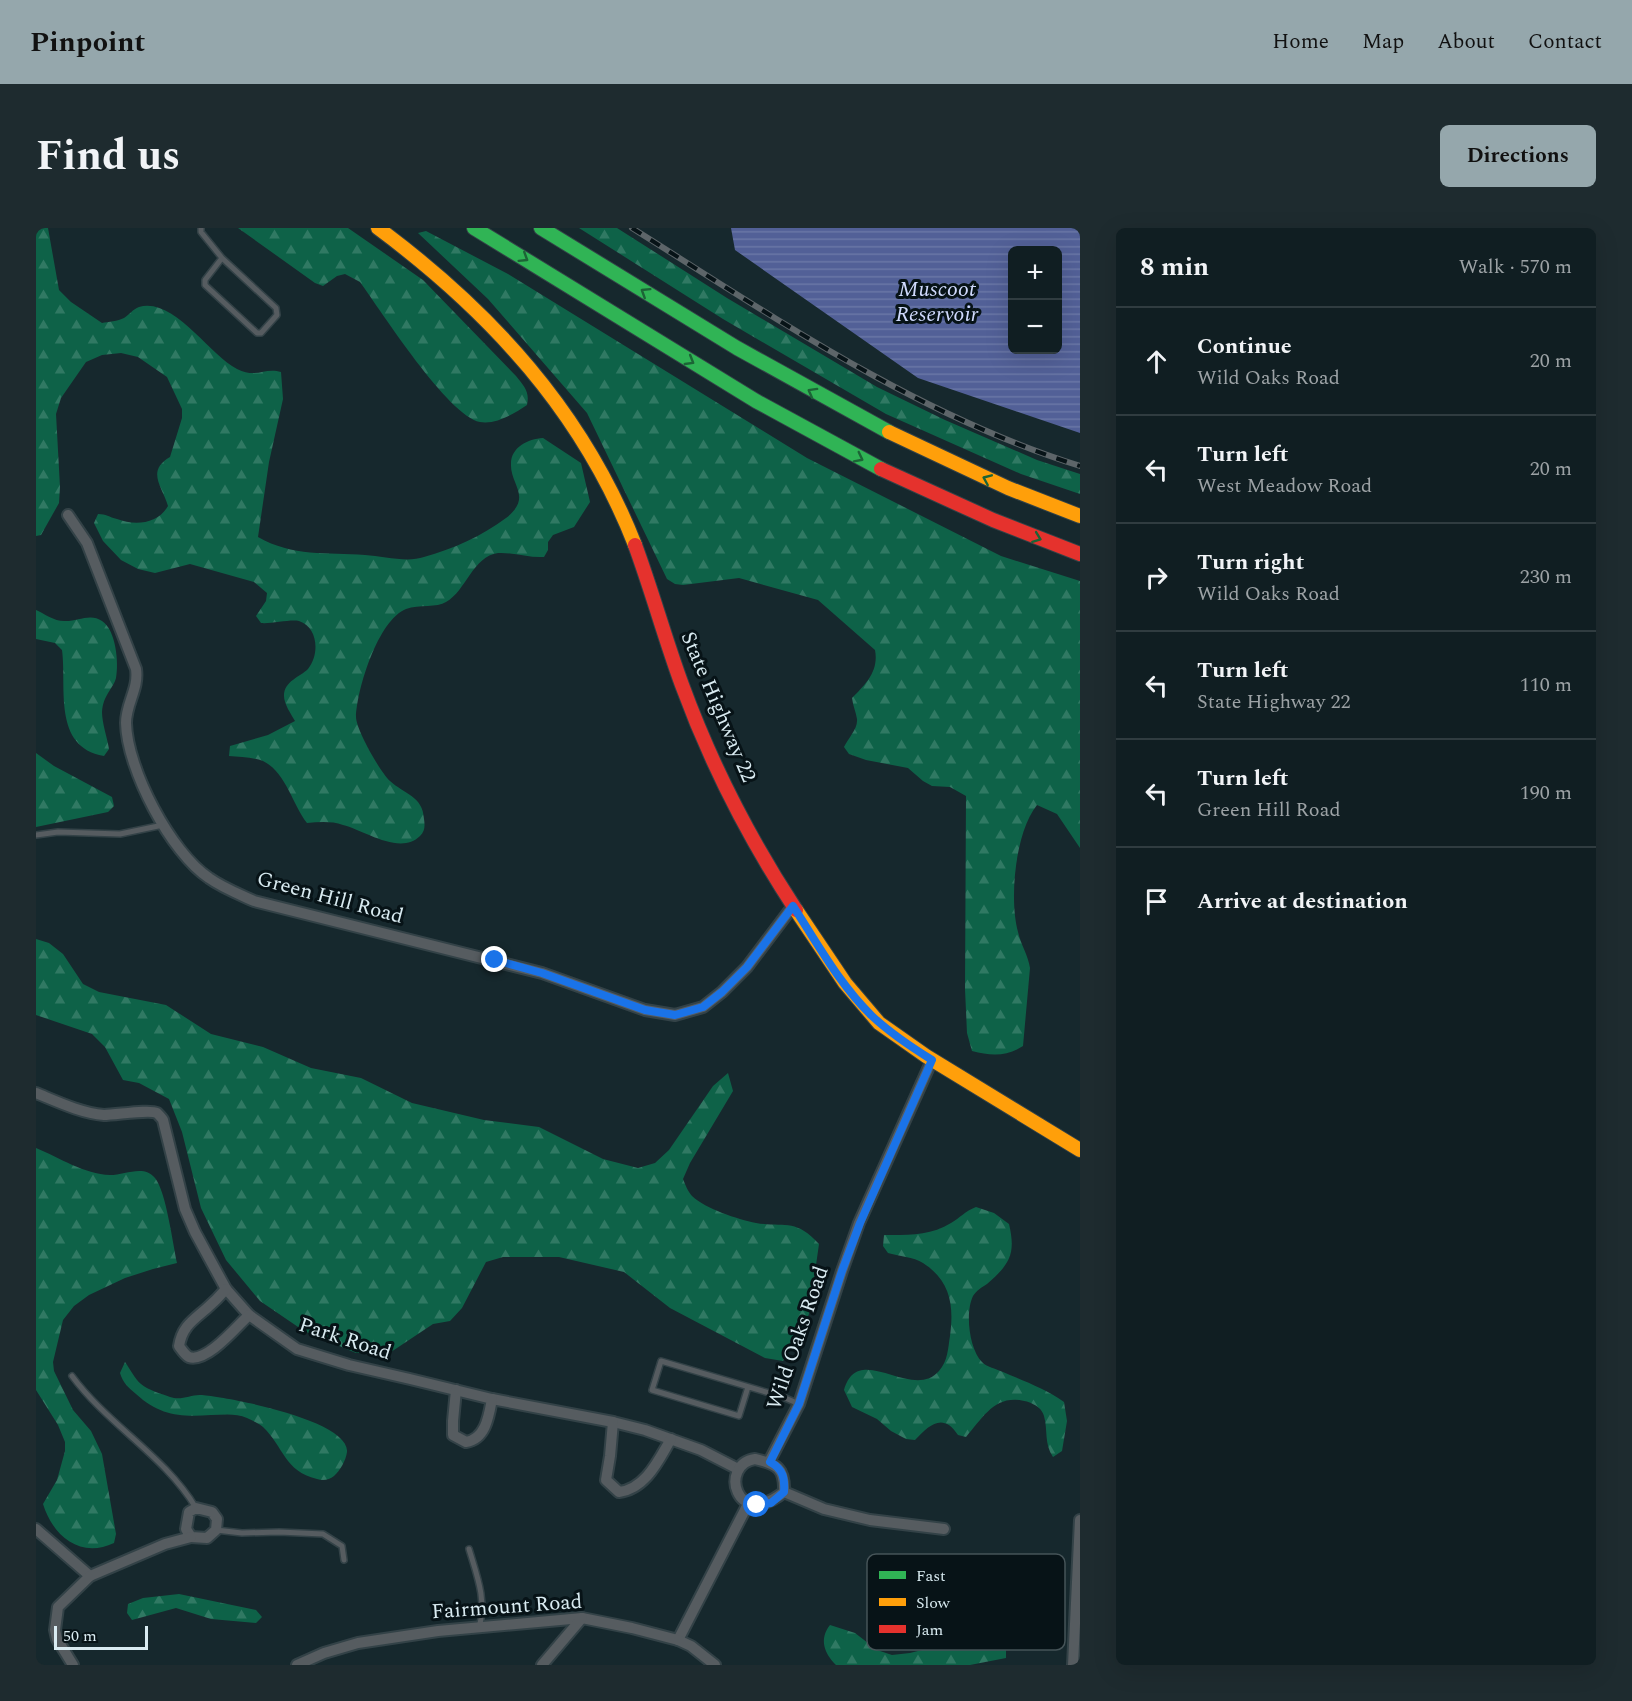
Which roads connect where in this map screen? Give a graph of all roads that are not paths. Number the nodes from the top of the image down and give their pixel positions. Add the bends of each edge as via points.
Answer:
1 (201, 228) edge
2 (378, 228) edge
3 (474, 228) edge
4 (541, 228) edge
5 (222, 258) junction
6 (68, 515) dead end
7 (1080, 516) edge
8 (1080, 554) edge
9 (163, 825) junction
10 (36, 836) edge
11 (793, 906) junction
12 (932, 1060) junction
13 (36, 1093) edge
14 (1080, 1150) edge
15 (226, 1289) junction
16 (249, 1315) junction
17 (72, 1376) dead end
18 (748, 1386) junction
19 (456, 1390) junction
20 (492, 1399) junction
21 (799, 1404) junction
22 (613, 1422) junction
23 (671, 1439) junction
24 (770, 1462) junction
25 (738, 1470) junction
26 (784, 1492) junction
27 (748, 1504) junction
28 (196, 1508) junction
29 (1080, 1520) edge
30 (36, 1529) edge
31 (944, 1529) dead end
32 (216, 1530) junction
33 (191, 1537) junction
34 (469, 1549) dead end
35 (344, 1560) dead end
36 (90, 1576) junction
37 (582, 1618) junction
38 (479, 1628) junction
39 (678, 1640) junction
40 (73, 1665) edge
41 (297, 1665) edge
42 (542, 1665) edge
43 (715, 1665) edge
44 (1073, 1665) edge

1 - 5 lane
2 - 11 main road, State Highway 22 via 436,271 493,325 544,383 588,449 625,521 701,731 744,821
3 -> 8 main road via 690,361 850,453 972,511
7 -> 4 main road via 986,480 866,422 788,380
5 - 5 lane via 276,308 277,315 261,333 205,285
6 - 9 street, Green Hill Road via 87,543 136,669 138,681 126,722 130,748 147,797
9 - 10 lane via 120,834 58,832
9 - 11 street, Green Hill Road via 174,844 207,878 254,901 524,968 645,1010 675,1015 703,1007 722,992 747,967
11 - 12 main road, State Highway 22 via 841,978 872,1015
12 - 14 main road, State Highway 22
12 - 21 street, Wild Oaks Road via 860,1223
13 - 15 street, Park Road via 102,1114 158,1113 164,1120 185,1209
15 - 16 street, Park Road
15 - 16 street via 189,1321 181,1334 179,1346 183,1352 190,1357 209,1353
16 - 19 street, Park Road via 297,1349
17 - 28 lane via 87,1396 186,1491
18 - 18 lane via 661,1361 652,1390 739,1416
18 - 21 lane
19 - 20 street, Park Road
19 - 20 street via 453,1435 465,1442 480,1434
20 - 22 street, Park Road
21 - 24 street, Wild Oaks Road
22 - 23 street, Park Road
22 - 23 street via 606,1480 620,1492 637,1486 651,1472
23 - 25 street, Park Road
24 - 25 street via 749,1460
24 - 26 street via 783,1474
25 - 27 street via 736,1488
26 - 27 street via 771,1503
26 - 31 street via 824,1509 858,1517
27 - 39 street
28 - 32 street via 212,1512 217,1519
28 - 33 street via 186,1519
29 - 44 street
30 - 36 street
32 - 33 street via 207,1538
32 - 35 lane via 323,1534 342,1546
33 - 36 street
34 - 38 lane via 484,1612
36 - 40 street via 58,1607 57,1639
37 - 38 street, Fairmount Road
37 - 39 street, Fairmount Road
37 - 42 street
38 - 41 street, Fairmount Road via 358,1643
39 - 43 street, Fairmount Road

